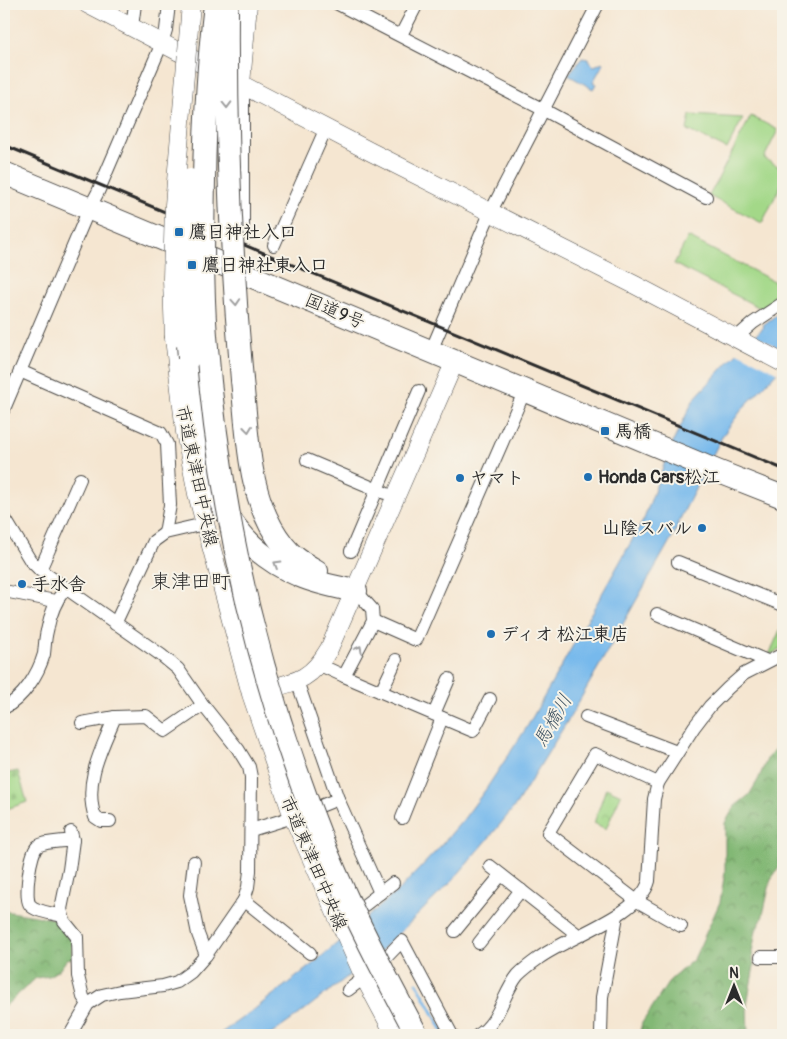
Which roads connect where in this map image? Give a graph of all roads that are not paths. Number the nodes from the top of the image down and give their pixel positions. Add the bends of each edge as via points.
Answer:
1 (87, 4) edge
2 (135, 4) edge
3 (169, 4) edge
4 (191, 4) edge
5 (216, 4) edge
6 (227, 4) edge
7 (248, 4) edge
8 (338, 4) edge
9 (417, 4) edge
10 (598, 4) edge
11 (353, 7) edge
12 (132, 27) junction
13 (401, 35) junction
14 (162, 43) junction
15 (242, 84) junction
16 (544, 110) junction
17 (205, 112) junction
18 (326, 128) junction
19 (4, 173) edge
20 (706, 196) dead end
21 (89, 208) junction
22 (490, 213) junction
23 (243, 232) dead end
24 (274, 245) dead end
25 (783, 303) edge
26 (740, 340) junction
27 (431, 352) junction
28 (455, 361) junction
29 (783, 363) edge
30 (20, 371) junction
31 (525, 390) junction
32 (419, 391) dead end
33 (4, 409) edge
34 (393, 453) junction
35 (307, 460) dead end
36 (412, 461) junction
37 (80, 479) dead end
38 (377, 490) junction
39 (783, 497) edge
40 (396, 498) junction
41 (4, 517) edge
42 (204, 524) junction
43 (165, 533) junction
44 (351, 551) dead end
45 (678, 562) dead end
46 (40, 570) junction
47 (65, 589) junction
48 (4, 591) edge
49 (356, 591) junction
50 (55, 602) junction
51 (783, 605) edge
52 (657, 614) dead end
53 (373, 621) junction
54 (115, 624) junction
55 (783, 654) edge
56 (396, 660) dead end
57 (767, 661) junction
58 (320, 665) junction
59 (344, 676) junction
60 (449, 679) dead end
61 (297, 680) junction
62 (381, 692) junction
63 (251, 694) junction
64 (490, 699) dead end
65 (203, 706) junction
66 (4, 708) edge
67 (438, 716) junction
68 (115, 717) junction
69 (586, 717) dead end
70 (82, 723) dead end
71 (677, 752) junction
72 (658, 783) junction
73 (338, 800) junction
74 (293, 817) junction
75 (402, 818) dead end
76 (110, 821) dead end
77 (251, 830) junction
78 (194, 862) dead end
79 (490, 866) dead end
80 (501, 875) junction
81 (393, 882) dead end
82 (521, 890) junction
83 (380, 893) junction
84 (244, 900) junction
85 (637, 901) junction
86 (362, 907) dead end
87 (62, 916) junction
88 (617, 916) junction
89 (681, 926) dead end
90 (455, 931) dead end
91 (578, 935) junction
92 (479, 943) dead end
93 (310, 953) dead end
94 (206, 956) junction
95 (783, 956) edge
96 (761, 957) dead end
97 (364, 978) junction
98 (348, 990) dead end
99 (88, 1004) junction
100 (70, 1035) edge
101 (395, 1035) edge
102 (416, 1035) edge
103 (452, 1035) edge
104 (478, 1035) edge
105 (601, 1035) edge

1 - 12 street
2 - 12 street
3 - 14 street
4 - 42 street, 市道東津田中央線, bridge via 174,205 172,279 174,338 185,432
5 - 17 highway, bridge
6 -> 49 highway, bridge via 228,135 235,288 242,380 257,489 268,522 285,547 325,576
7 - 15 street
8 - 11 street
9 - 13 street
10 - 16 street
11 - 13 street
12 - 14 street
13 - 16 street
14 - 15 street
14 - 21 street
15 - 18 street
15 - 23 street
16 - 20 street
16 - 22 street
49 -> 17 highway, bridge via 315,581 284,568 255,548 234,526 207,472 195,414 189,358 186,268 194,130
17 - 102 highway, bridge via 203,272 207,352 220,463 247,602 281,725 303,789 357,918
18 - 22 street
18 - 24 street
19 - 21 highway, 国道9号
21 - 27 highway, 国道9号
21 - 30 street
22 - 26 street
22 - 27 street
25 - 26 street via 752,323
26 - 29 street
27 - 28 highway, 国道9号
28 - 31 highway, 国道9号
28 - 36 street
30 - 33 street
30 - 43 street via 161,433 167,444 170,505
31 - 39 highway, 国道9号
31 - 53 street via 416,640
32 - 34 street
34 - 36 street
34 - 38 street
35 - 38 street
36 - 40 street
37 - 46 street
38 - 40 street
38 - 44 street
40 - 49 street
41 - 46 street via 30,560
42 - 43 street
42 - 63 street, 市道東津田中央線
43 - 54 street via 154,541
45 - 51 street
46 - 47 street
47 - 50 street
47 - 54 street
48 - 50 street
49 - 53 street via 372,609
49 - 58 street
50 - 66 street via 44,654 35,674 23,694
52 - 57 street
59 -> 53 street
54 - 65 street via 178,669
55 - 57 street
56 - 62 street
57 - 71 street via 744,674 710,706
58 - 59 street
58 - 61 street
59 - 62 street
60 - 67 street
61 - 63 street
61 - 73 street
62 - 67 street
63 - 74 street, 市道東津田中央線
64 - 67 street via 473,731
65 - 68 street via 165,731 146,716
65 - 77 street via 249,767
67 - 75 street
68 - 70 street
68 - 76 street via 96,763 91,795 95,817
69 - 71 street
71 - 72 street
72 - 85 street via 654,799 649,881
72 - 85 street via 595,754 548,833
73 - 74 street
73 - 83 street
74 - 77 street
74 - 97 street, 市道東津田中央線
77 - 84 street via 250,872
78 - 94 street via 190,895
79 - 80 street
80 - 82 street
80 - 90 street
81 - 83 street
82 - 91 street
82 - 92 street
83 - 86 street
84 - 93 street
84 - 94 street
85 - 88 street
85 - 89 street
87 - 87 street via 61,909 72,836 36,848 26,897 32,907
87 - 99 street via 77,937 78,976
88 - 91 street
88 - 105 street via 602,997
91 - 104 street via 518,975 494,1017
94 - 99 street via 177,982 102,995
95 - 96 street
97 - 98 street
97 - 101 street, 市道東津田中央線
97 - 103 street via 403,942
99 - 100 street

